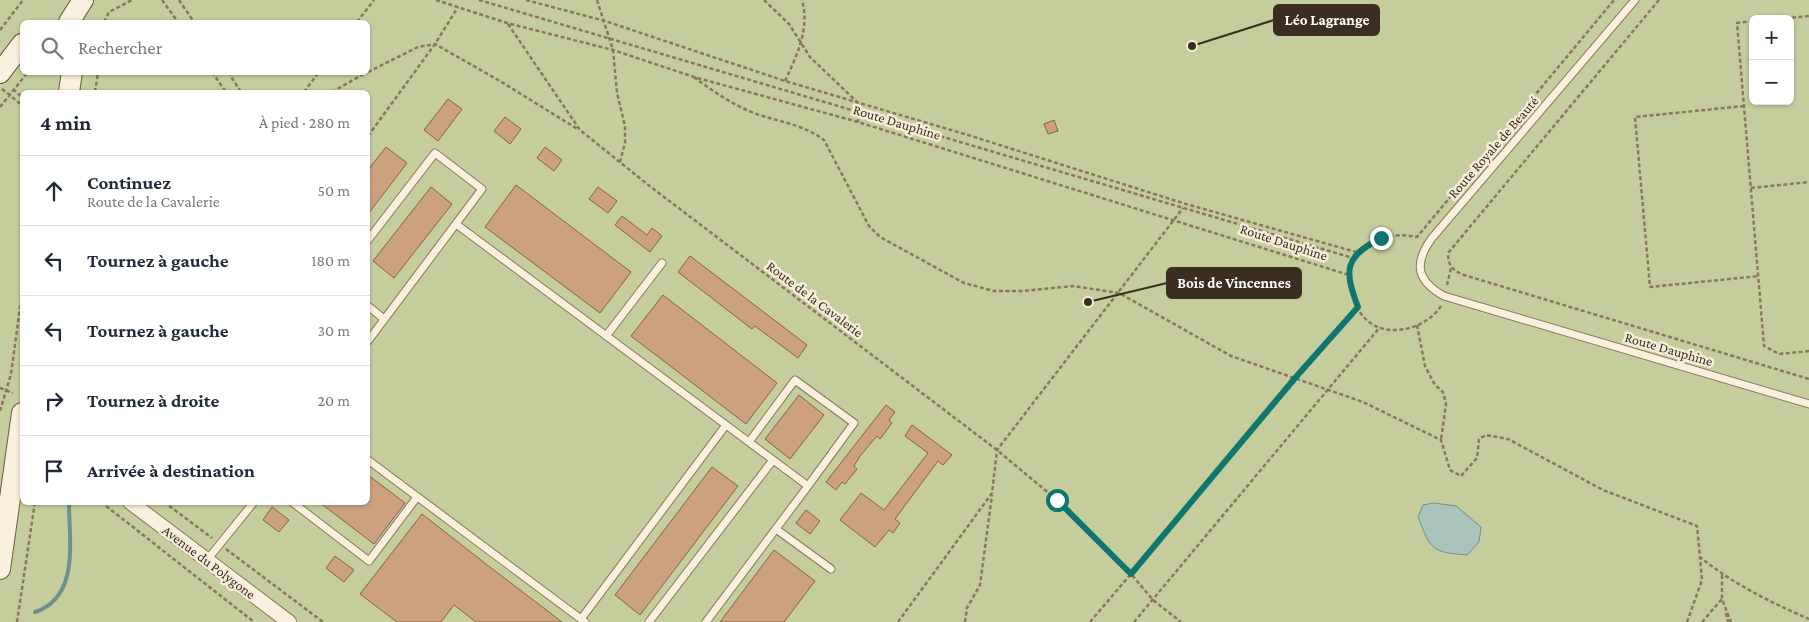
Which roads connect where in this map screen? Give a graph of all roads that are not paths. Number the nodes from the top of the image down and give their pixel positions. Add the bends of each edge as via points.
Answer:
1 (83, 0) edge
2 (1635, 0) edge
3 (69, 20) edge
4 (20, 47) edge
5 (0, 74) edge
6 (72, 75) edge
7 (69, 90) edge
8 (456, 224) junction
9 (370, 237) edge
10 (662, 263) dead end
11 (1465, 302) joint
12 (370, 308) edge
13 (384, 319) junction
14 (606, 336) junction
15 (370, 338) edge
16 (1809, 404) edge
17 (726, 425) junction
18 (20, 433) edge
19 (749, 442) junction
20 (773, 460) junction
21 (370, 462) edge
22 (808, 486) junction
23 (417, 497) junction
24 (134, 505) edge
25 (252, 505) edge
26 (296, 505) edge
27 (776, 529) junction
28 (207, 560) junction
29 (0, 568) edge
30 (831, 569) dead end
31 (583, 620) edge
32 (288, 622) edge
33 (649, 622) edge
34 (706, 622) edge

1 - 3 street
2 - 11 lane, Route Royale de Beauté via 1426,247 1420,263 1428,288
4 - 5 street
6 - 7 street
8 - 9 lane via 482,189 435,153
8 - 13 lane
8 - 14 lane
10 - 14 lane
11 - 16 lane, Route Dauphine
12 - 13 lane
13 - 15 lane
14 - 17 lane
17 - 19 lane
17 - 31 lane
18 - 29 street
19 - 20 lane
19 - 22 lane via 795,380 854,424
20 - 22 lane
20 - 33 lane
21 - 23 lane
22 - 27 lane
23 - 26 lane via 369,560
23 - 31 lane
24 - 28 street, Avenue du Polygone
25 - 28 lane
27 - 30 lane
27 - 34 lane
28 - 32 street, Avenue du Polygone

